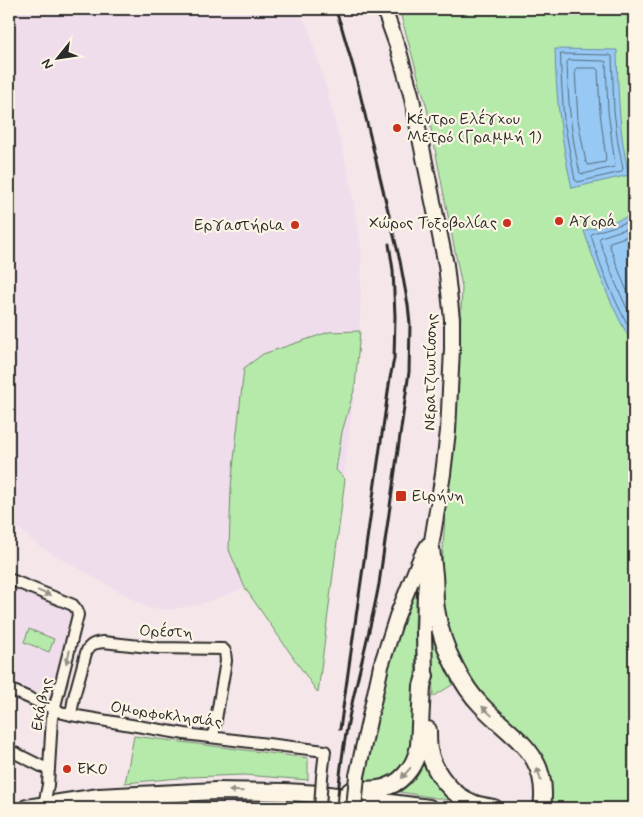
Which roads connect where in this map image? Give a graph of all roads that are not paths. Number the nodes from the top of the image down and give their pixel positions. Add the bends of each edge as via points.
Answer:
1 (384, 9) edge
2 (433, 540) junction
3 (9, 579) edge
4 (425, 676) junction
5 (9, 689) edge
6 (54, 709) junction
7 (71, 715) junction
8 (213, 737) junction
9 (9, 750) edge
10 (50, 770) junction
11 (321, 801) edge
12 (44, 805) junction
13 (27, 808) edge
14 (354, 808) edge
15 (429, 808) edge
16 (494, 808) edge
17 (542, 808) edge

1 - 2 main road, Νερατζιωτίσσης via 410,94 444,257 452,319 448,431
2 - 4 main road, Νερατζιωτίσσης via 424,612
2 - 14 main road, Νερατζιωτίσσης, bridge via 421,557 381,666 357,776
17 -> 2 main road via 543,790 533,757 523,743 480,705 455,667 445,644 437,613
3 -> 6 street, Εκάβης via 73,605 77,610
4 -> 11 main road via 419,746 414,763 405,776 379,789 357,790
4 - 16 main road via 428,744 437,769 462,797
5 - 6 street, Ομορφοκλησιάς
6 - 7 street, Ομορφοκλησιάς
6 - 10 street, Εκάβης
7 - 8 street, Ομορφοκλησιάς
7 - 8 street, Ορέστη via 86,653 91,645 103,642 158,648 223,649 226,660
8 - 11 street, Ομορφοκλησιάς, bridge via 325,751
9 - 10 street
10 - 12 street, Εκάβης
11 -> 12 main road via 285,792 216,790 99,797
11 - 15 main road
12 - 13 main road

